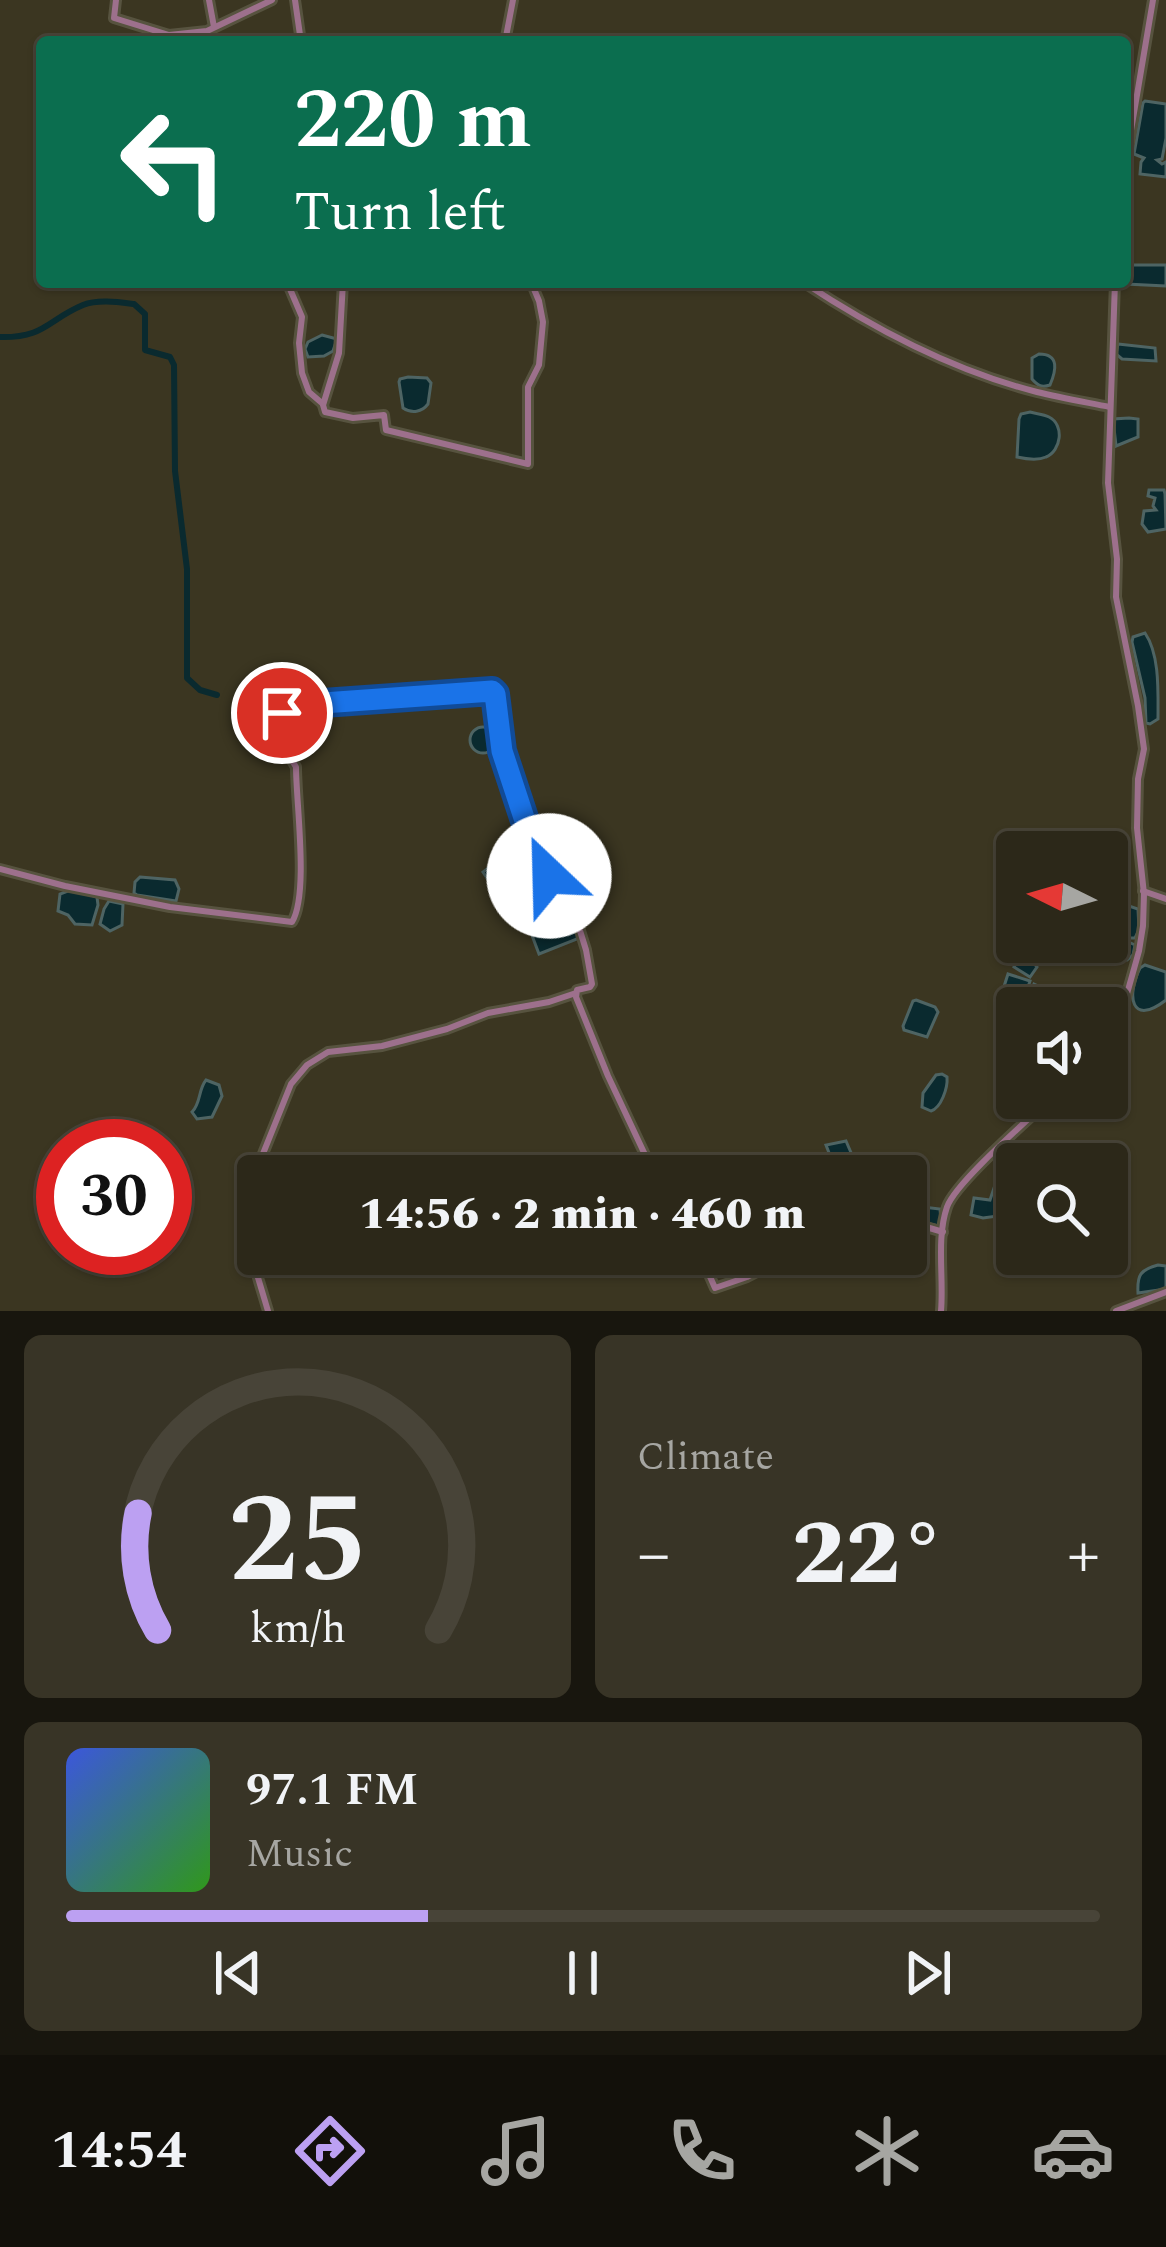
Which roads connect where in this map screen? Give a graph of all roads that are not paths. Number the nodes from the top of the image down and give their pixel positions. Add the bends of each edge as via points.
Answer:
1 (116, 0) edge
2 (209, 0) edge
3 (272, 0) edge
4 (295, 0) edge
5 (513, 0) edge
6 (1153, 0) edge
7 (214, 28) junction
8 (301, 36) edge
9 (506, 36) edge
10 (1131, 130) edge
11 (290, 288) edge
12 (343, 288) edge
13 (533, 288) edge
14 (812, 288) edge
15 (1115, 288) edge
16 (323, 404) junction
17 (1110, 407) junction
18 (0, 868) edge
19 (1144, 891) junction
20 (1166, 899) edge
21 (1128, 991) edge
22 (576, 993) junction
23 (1030, 1119) edge
24 (646, 1155) edge
25 (927, 1227) edge
26 (943, 1232) junction
27 (709, 1275) edge
28 (751, 1275) edge
29 (1166, 1292) edge
30 (268, 1311) edge
31 (940, 1311) edge
32 (1116, 1311) edge

1 - 7 street via 114,18 156,32
2 - 7 street
3 - 7 street
4 - 8 street
5 - 9 street
6 - 10 street
11 - 16 street via 302,317 302,373
12 - 16 street via 339,353
13 - 16 street via 543,322 528,387 528,464 386,430 384,416 338,417
14 - 17 street via 944,360
15 - 17 street
17 - 19 street via 1116,597 1144,749 1137,828
18 - 22 street via 170,907 292,922 300,893 296,767 282,713 492,691 538,871 564,879 586,950 592,984
19 - 20 street
19 - 21 street
22 - 24 street
22 - 30 street via 382,1046 328,1052 307,1064 290,1084 244,1201 244,1231
23 - 26 street via 948,1203
25 - 26 street
26 - 31 street
27 - 28 street via 715,1288
29 - 32 street

